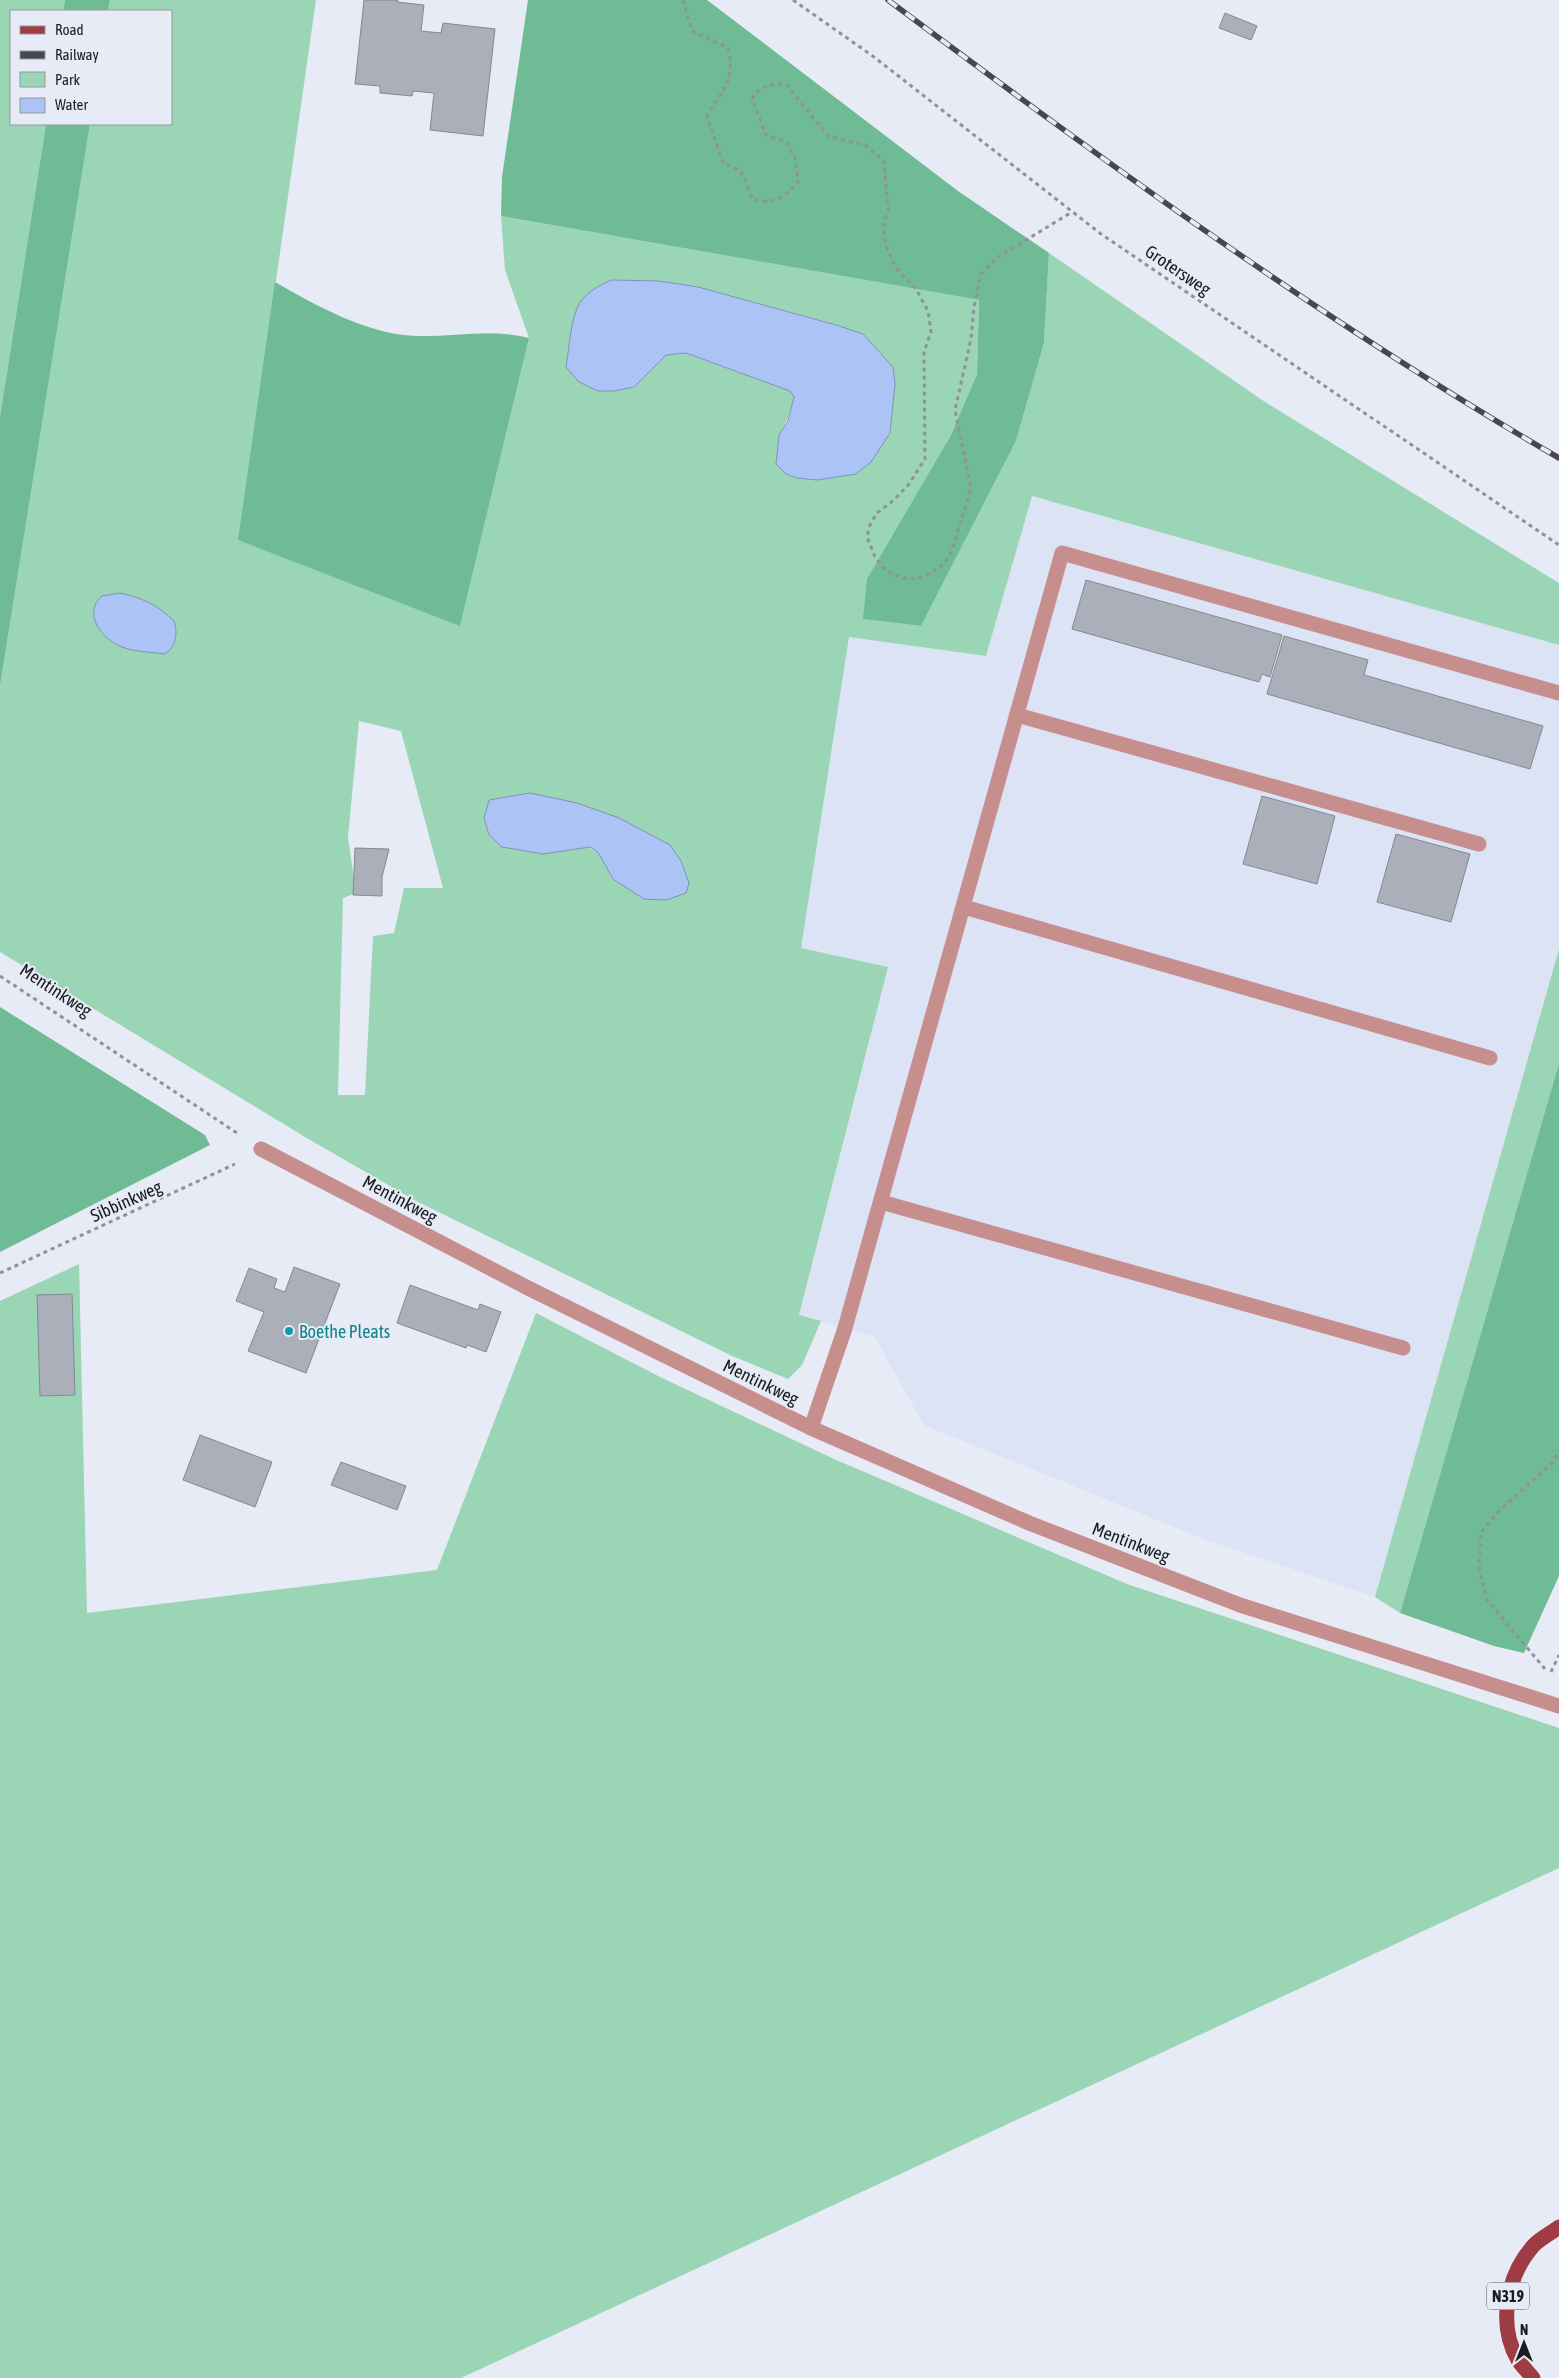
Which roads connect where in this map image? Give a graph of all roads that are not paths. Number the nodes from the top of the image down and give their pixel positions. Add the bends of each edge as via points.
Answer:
1 (1559, 693) edge
2 (1017, 715) junction
3 (1479, 844) dead end
4 (964, 907) junction
5 (1490, 1058) dead end
6 (261, 1149) road end
7 (881, 1202) junction
8 (1403, 1348) dead end
9 (811, 1428) junction
10 (1559, 1706) edge
11 (1559, 2227) edge
12 (1532, 2378) edge

1 - 2 street via 1062,553
2 - 3 street
2 - 4 street
4 - 5 street
4 - 7 street
6 - 9 street, Mentinkweg via 528,1288
7 - 8 street
7 - 9 street via 846,1328
9 - 10 street, Mentinkweg via 1030,1523 1240,1604
11 - 12 main road, N319 via 1535,2244 1516,2269 1507,2299 1508,2330 1518,2359

